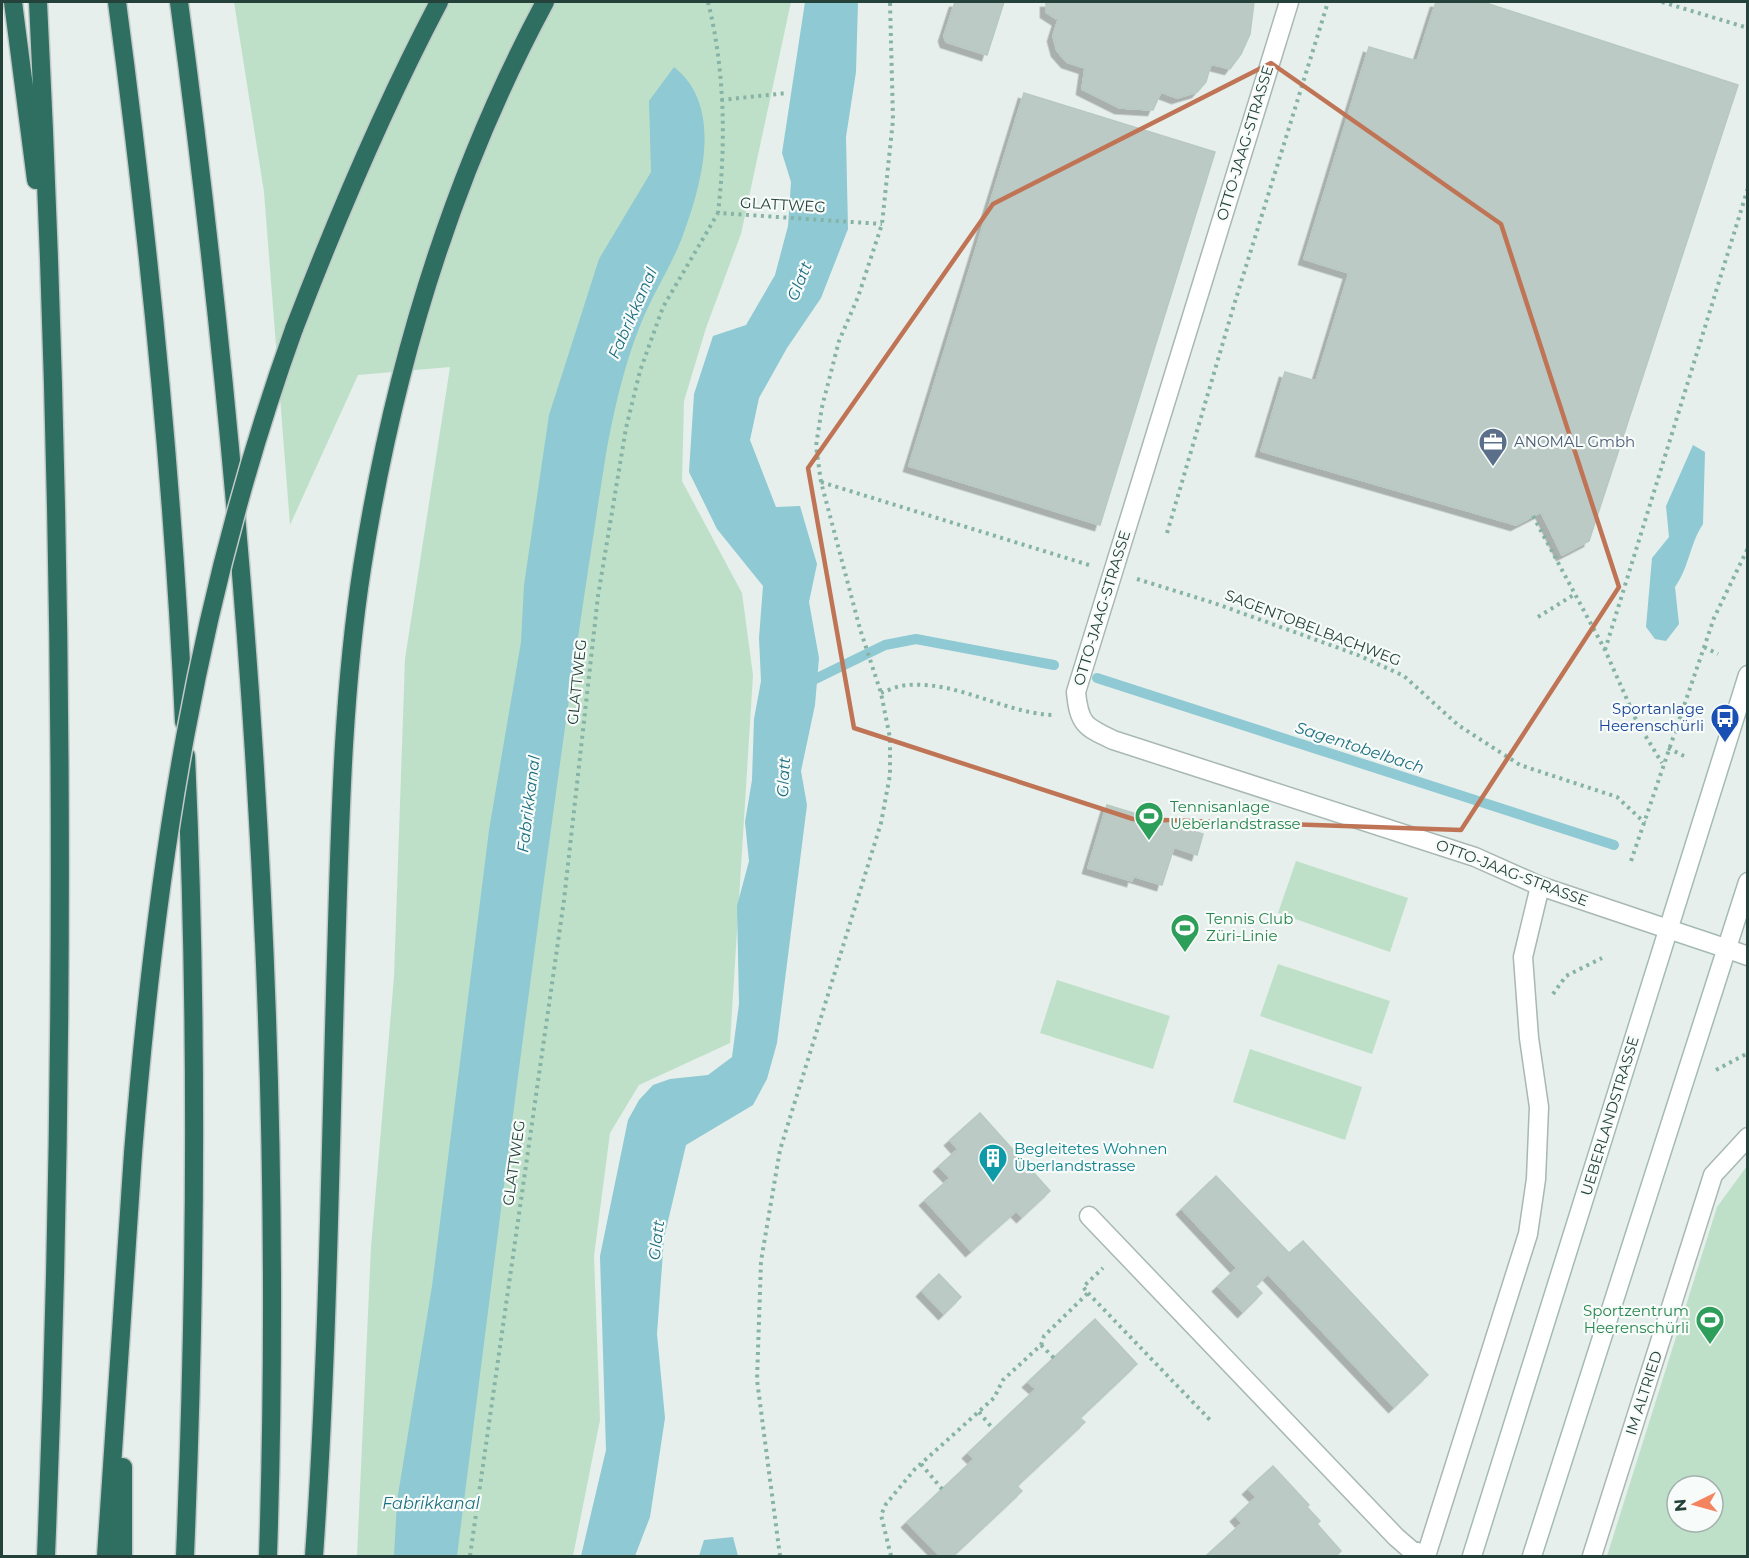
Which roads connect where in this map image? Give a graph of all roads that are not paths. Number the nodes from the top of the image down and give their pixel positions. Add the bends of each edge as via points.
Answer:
1 (13, 2) edge
2 (38, 2) edge
3 (117, 2) edge
4 (179, 2) edge
5 (439, 2) edge
6 (545, 2) edge
7 (1289, 2) edge
8 (52, 313) junction
9 (1748, 675) edge
10 (1748, 882) edge
11 (1540, 886) junction
12 (1668, 929) junction
13 (1725, 948) junction
14 (1748, 956) edge
15 (1748, 1137) edge
16 (1089, 1216) dead end
17 (125, 1297) junction
18 (1426, 1556) edge
19 (46, 1557) edge
20 (106, 1557) edge
21 (123, 1557) edge
22 (185, 1557) edge
23 (268, 1557) edge
24 (314, 1557) edge
25 (1472, 1557) edge
26 (1532, 1557) edge
27 (1592, 1557) edge

1 - 8 highway
2 - 8 highway
3 - 22 highway via 166,425 189,817 195,1154
4 - 23 highway via 227,413 256,773 273,1313
5 - 17 highway, bridge via 361,163 294,329 228,533 188,709 171,807 149,974
6 - 24 highway via 479,135 436,252 396,394 362,569 343,749
7 - 11 main road, OTTO-JAAG-STRASSE via 1111,572 1076,692 1078,713 1087,728 1113,740 1475,857
8 - 19 highway via 60,793 58,1150
9 - 12 main road, UEBERLANDSTRASSE
10 - 13 main road
11 - 12 main road, OTTO-JAAG-STRASSE
11 - 18 main road via 1523,957 1539,1107 1536,1179 1528,1234
12 - 13 main road, OTTO-JAAG-STRASSE
12 - 25 main road, UEBERLANDSTRASSE
13 - 14 main road
13 - 26 main road
15 - 27 main road, IM ALTRIED via 1713,1175
16 - 18 main road via 1387,1529 1411,1550
17 - 20 highway
17 - 21 highway

